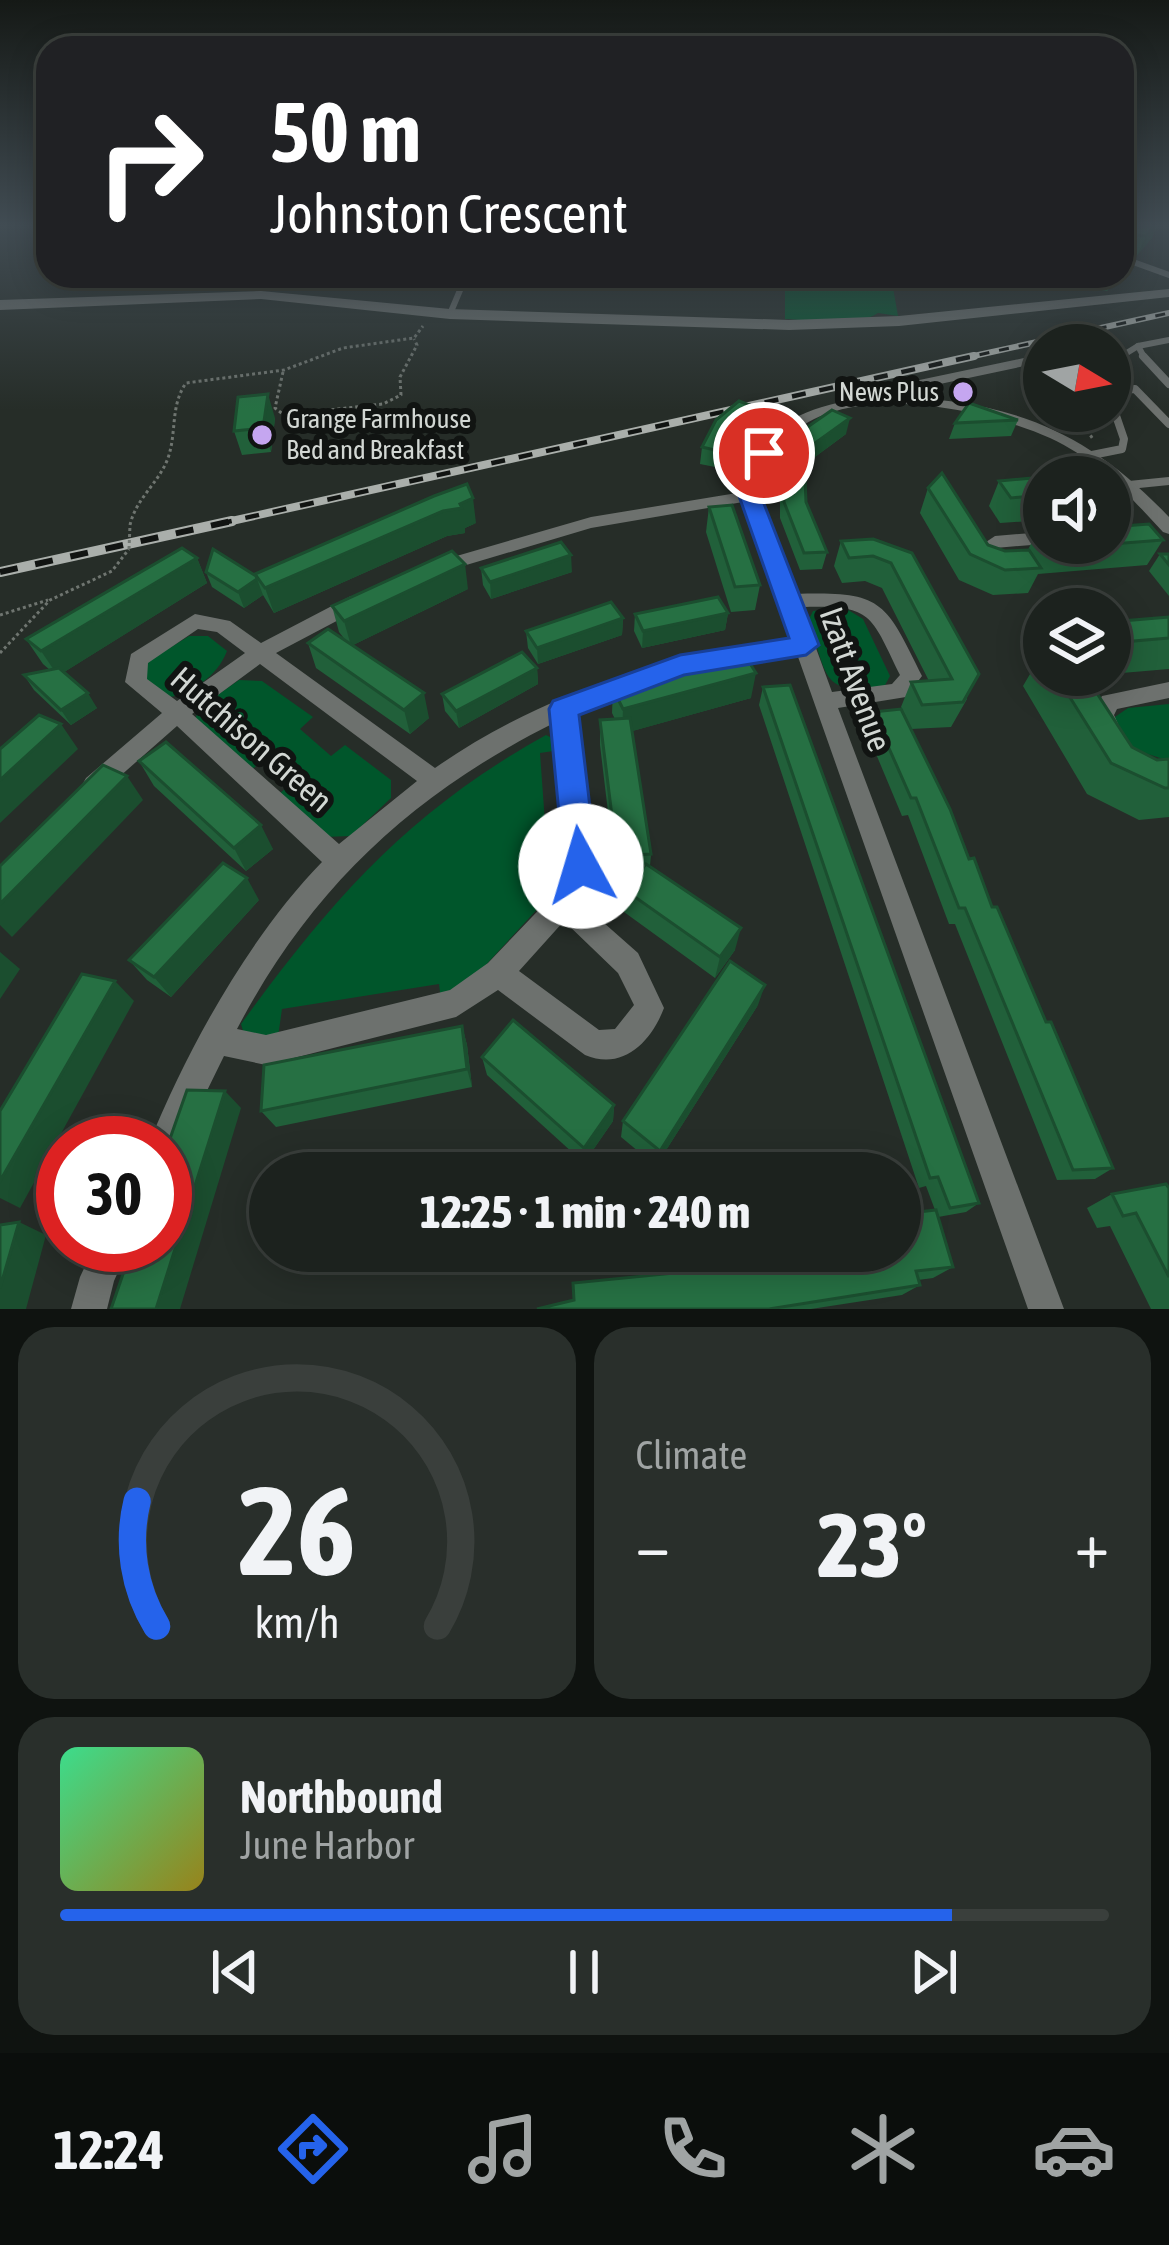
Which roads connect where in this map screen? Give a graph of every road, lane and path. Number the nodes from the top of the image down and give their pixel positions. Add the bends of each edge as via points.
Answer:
1 (461, 288) edge
2 (1169, 293) edge
3 (0, 305) edge
4 (431, 312) junction
5 (450, 314) junction
6 (414, 338) junction
7 (1166, 344) edge
8 (1138, 346) junction
9 (1131, 350) edge
10 (1023, 362) edge
11 (284, 370) junction
12 (1169, 384) edge
13 (1131, 390) edge
14 (908, 400) junction
15 (1169, 424) edge
16 (1088, 432) edge
17 (1122, 432) edge
18 (1101, 454) junction
19 (1169, 481) edge
20 (1131, 485) edge
21 (1131, 488) edge
22 (750, 496) junction
23 (1162, 529) edge
24 (1023, 540) edge
25 (996, 542) edge
26 (410, 577) edge
27 (371, 594) edge
28 (50, 600) junction
29 (789, 601) junction
30 (0, 615) edge
31 (806, 645) junction
32 (261, 652) junction
33 (0, 653) edge
34 (1169, 690) edge
35 (826, 701) junction
36 (564, 709) junction
37 (177, 713) junction
38 (1129, 752) edge
39 (433, 779) junction
40 (76, 800) edge
41 (338, 860) junction
42 (563, 903) junction
43 (498, 973) junction
44 (217, 1040) junction
45 (179, 1116) edge
46 (100, 1272) edge
47 (89, 1309) edge
48 (1046, 1309) edge

1 - 5 lane
2 - 5 street via 841,325
3 - 4 street via 261,295
4 - 5 street
4 - 6 path
6 - 11 path via 343,348
6 - 11 path via 401,395 383,404 284,415 275,408
7 - 8 lane
8 - 9 lane
8 - 12 lane
10 - 14 lane via 906,387
11 - 28 path, bridge via 200,378 181,388 170,452 133,511 129,549 112,571
13 - 15 lane
14 - 18 street via 989,411
14 - 22 street via 824,410 780,434 753,473
16 - 18 path
17 - 18 lane via 1122,449
19 - 20 lane
21 - 23 street
22 - 26 street via 653,507 529,535
22 - 29 street, Izatt Avenue
24 - 25 street
27 - 32 street
28 - 30 path
28 - 33 path
29 - 31 street, Izatt Avenue
29 - 35 street via 857,598 880,613 911,676 898,692
31 - 35 street, Izatt Avenue
31 - 36 street via 680,665
32 - 37 street
32 - 37 street, Hutchison Green via 223,626 195,621 138,659 136,682
32 - 39 street, Hutchison Green
34 - 38 street via 1110,701 1103,715
35 - 48 street, Izatt Avenue
36 - 39 street
36 - 42 street via 581,866
37 - 40 street
37 - 41 street, Hutchison Green
39 - 41 street
41 - 44 street via 272,942
42 - 43 street
42 - 43 street via 628,963 650,1008 622,1044 595,1046
43 - 44 street via 456,1003 287,1045 266,1050
44 - 45 street
46 - 47 street

